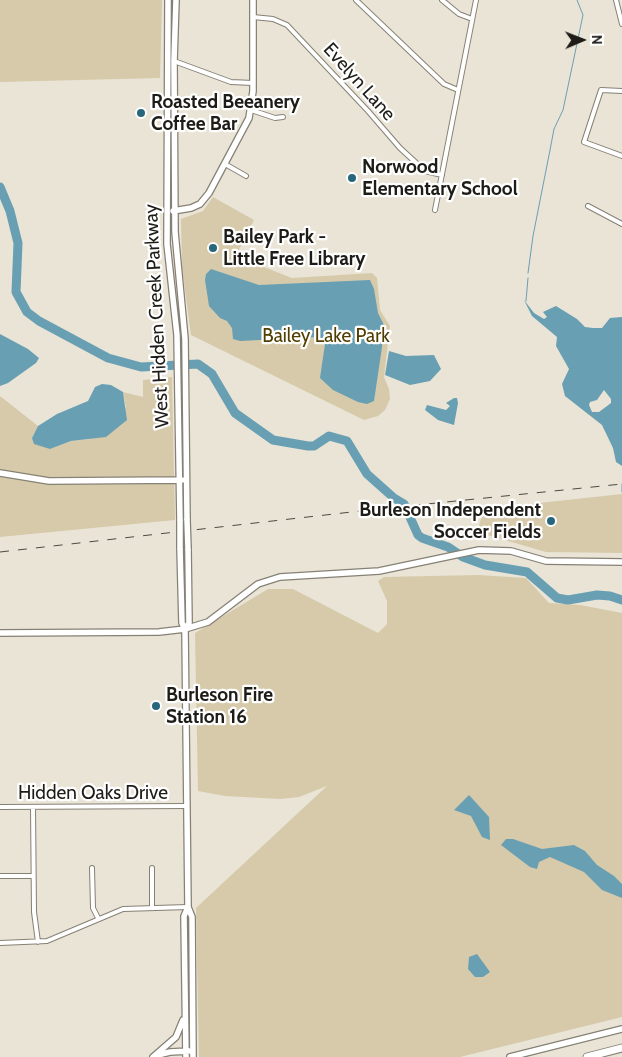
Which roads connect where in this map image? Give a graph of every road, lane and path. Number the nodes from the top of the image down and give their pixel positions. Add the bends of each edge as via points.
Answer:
1 (168, 0) edge
2 (176, 0) edge
3 (252, 0) edge
4 (356, 0) edge
5 (442, 0) edge
6 (476, 0) edge
7 (616, 0) edge
8 (252, 17) junction
9 (472, 19) junction
10 (622, 24) edge
11 (174, 61) junction
12 (253, 83) junction
13 (458, 90) junction
14 (622, 91) edge
15 (251, 110) junction
16 (283, 117) dead end
17 (622, 156) edge
18 (225, 164) junction
19 (246, 176) dead end
20 (442, 176) junction
21 (588, 206) dead end
22 (435, 210) dead end
23 (167, 211) junction
24 (175, 211) junction
25 (622, 224) edge
26 (0, 473) edge
27 (179, 480) junction
28 (187, 480) junction
29 (622, 562) edge
30 (185, 629) junction
31 (0, 633) edge
32 (187, 806) junction
33 (0, 807) edge
34 (33, 807) junction
35 (92, 868) dead end
36 (152, 868) dead end
37 (0, 876) edge
38 (33, 876) junction
39 (188, 907) junction
40 (152, 908) junction
41 (98, 918) junction
42 (0, 942) edge
43 (38, 942) junction
44 (185, 1003) junction
45 (622, 1029) edge
46 (622, 1048) edge
47 (186, 1054) edge
48 (193, 1054) edge
49 (154, 1057) edge
50 (510, 1057) edge
51 (587, 1057) edge

1 - 23 main road, West Hidden Creek Parkway
2 - 11 main road, West Hidden Creek Parkway
3 - 8 main road
4 - 13 street via 444,84
5 - 9 street via 459,14
6 - 9 street
7 - 10 street
8 - 12 main road
8 - 20 street, Evelyn Lane via 273,19 287,25 406,154 426,172
9 - 13 street
11 - 12 street via 231,82
11 - 24 main road, West Hidden Creek Parkway
12 - 15 main road
13 - 20 street
14 - 17 street via 601,90 584,142
15 - 16 street via 275,118
15 - 18 main road
18 - 19 street
18 - 24 main road via 200,204
20 - 22 street
21 - 25 street
23 - 24 main road
23 - 27 main road, West Hidden Creek Parkway via 168,259 177,335
24 - 28 main road, West Hidden Creek Parkway via 175,255 185,339
26 - 27 main road via 49,481
27 - 28 main road
27 - 30 main road, West Hidden Creek Parkway, bridge via 182,624
28 - 30 main road, West Hidden Creek Parkway, bridge via 189,624
29 - 30 main road via 546,561 496,549 379,571 280,577 258,584 208,622
30 - 31 main road
30 - 32 main road
32 - 34 street, Hidden Oaks Drive
32 - 39 main road
33 - 34 street, Hidden Oaks Drive
34 - 38 street
35 - 41 street via 92,902
36 - 40 street
37 - 38 street
38 - 43 street
39 - 40 street
39 - 44 main road via 184,916
39 - 48 main road via 192,916
40 - 41 street via 123,909
41 - 43 street via 59,937
42 - 43 street
44 - 47 main road
44 - 49 main road via 176,1037
45 - 50 main road
46 - 51 highway
47 - 48 main road
47 - 49 main road via 170,1052

